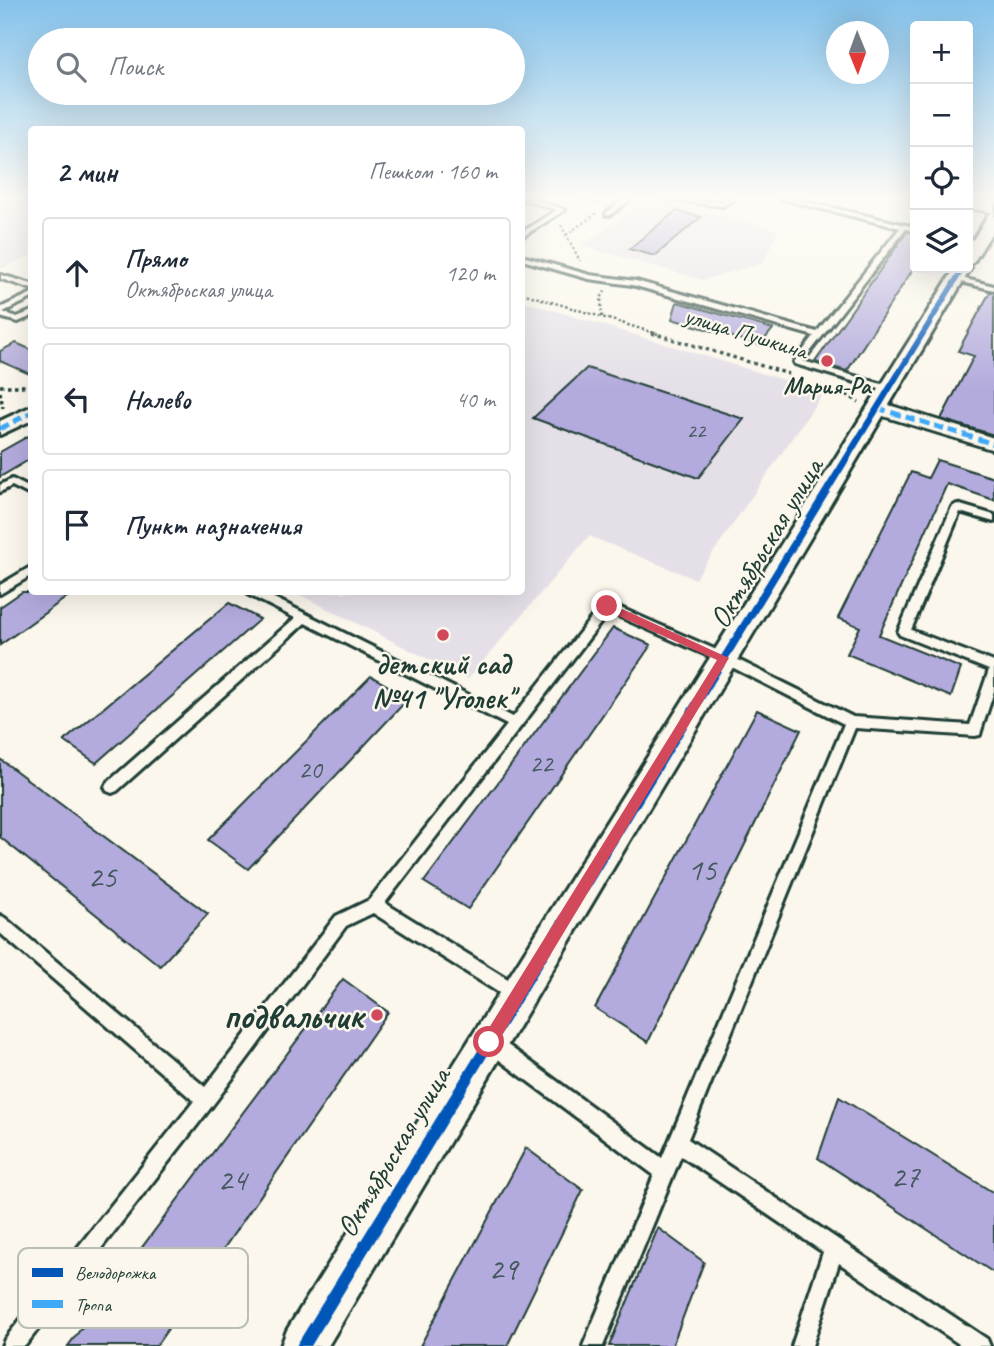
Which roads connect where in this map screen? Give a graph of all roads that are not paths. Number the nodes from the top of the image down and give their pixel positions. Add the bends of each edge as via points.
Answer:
1 (535, 262) edge
2 (877, 262) edge
3 (973, 265) edge
4 (958, 273) edge
5 (4, 278) dead end
6 (611, 280) joint
7 (28, 286) edge
8 (994, 288) edge
9 (28, 297) edge
10 (0, 313) edge
11 (28, 315) edge
12 (819, 335) junction
13 (883, 398) junction
14 (28, 414) edge
15 (0, 429) edge
16 (994, 444) edge
17 (0, 489) edge
18 (28, 491) edge
19 (994, 519) edge
20 (28, 572) edge
21 (0, 590) edge
22 (259, 595) edge
23 (303, 618) junction
24 (724, 658) junction
25 (994, 670) edge
26 (851, 722) junction
27 (514, 723) junction
28 (112, 787) dead end
29 (374, 905) junction
30 (0, 923) edge
31 (518, 996) junction
32 (489, 1042) junction
33 (206, 1100) junction
34 (678, 1143) junction
35 (666, 1172) junction
36 (89, 1248) edge
37 (834, 1248) junction
38 (26, 1328) edge
39 (12, 1346) edge
40 (303, 1346) edge
41 (593, 1346) edge
42 (802, 1346) edge
43 (980, 1346) edge

1 - 6 lane
2 - 12 lane
3 - 8 lane
4 - 13 street, Октябрьская улица
5 - 7 lane
6 - 12 lane
9 - 10 lane
10 - 11 lane via 18,320
12 - 13 lane via 798,362
13 - 16 street
13 - 24 street, Октябрьская улица
14 - 15 street
17 - 18 lane via 12,482
19 - 25 lane via 957,507 904,632
20 - 21 lane
22 - 23 lane
23 - 27 lane
23 - 28 lane
24 - 26 lane
24 - 27 lane via 607,606
24 - 31 street, Октябрьская улица
25 - 26 lane via 975,731
26 - 34 lane
27 - 29 lane
29 - 31 lane
29 - 33 lane via 341,921
30 - 33 lane
31 - 32 street, Октябрьская улица
32 - 35 lane
32 - 40 street, Октябрьская улица
33 - 36 lane
34 - 35 lane
34 - 37 lane
35 - 41 lane
37 - 42 lane
37 - 43 lane
38 - 39 lane

